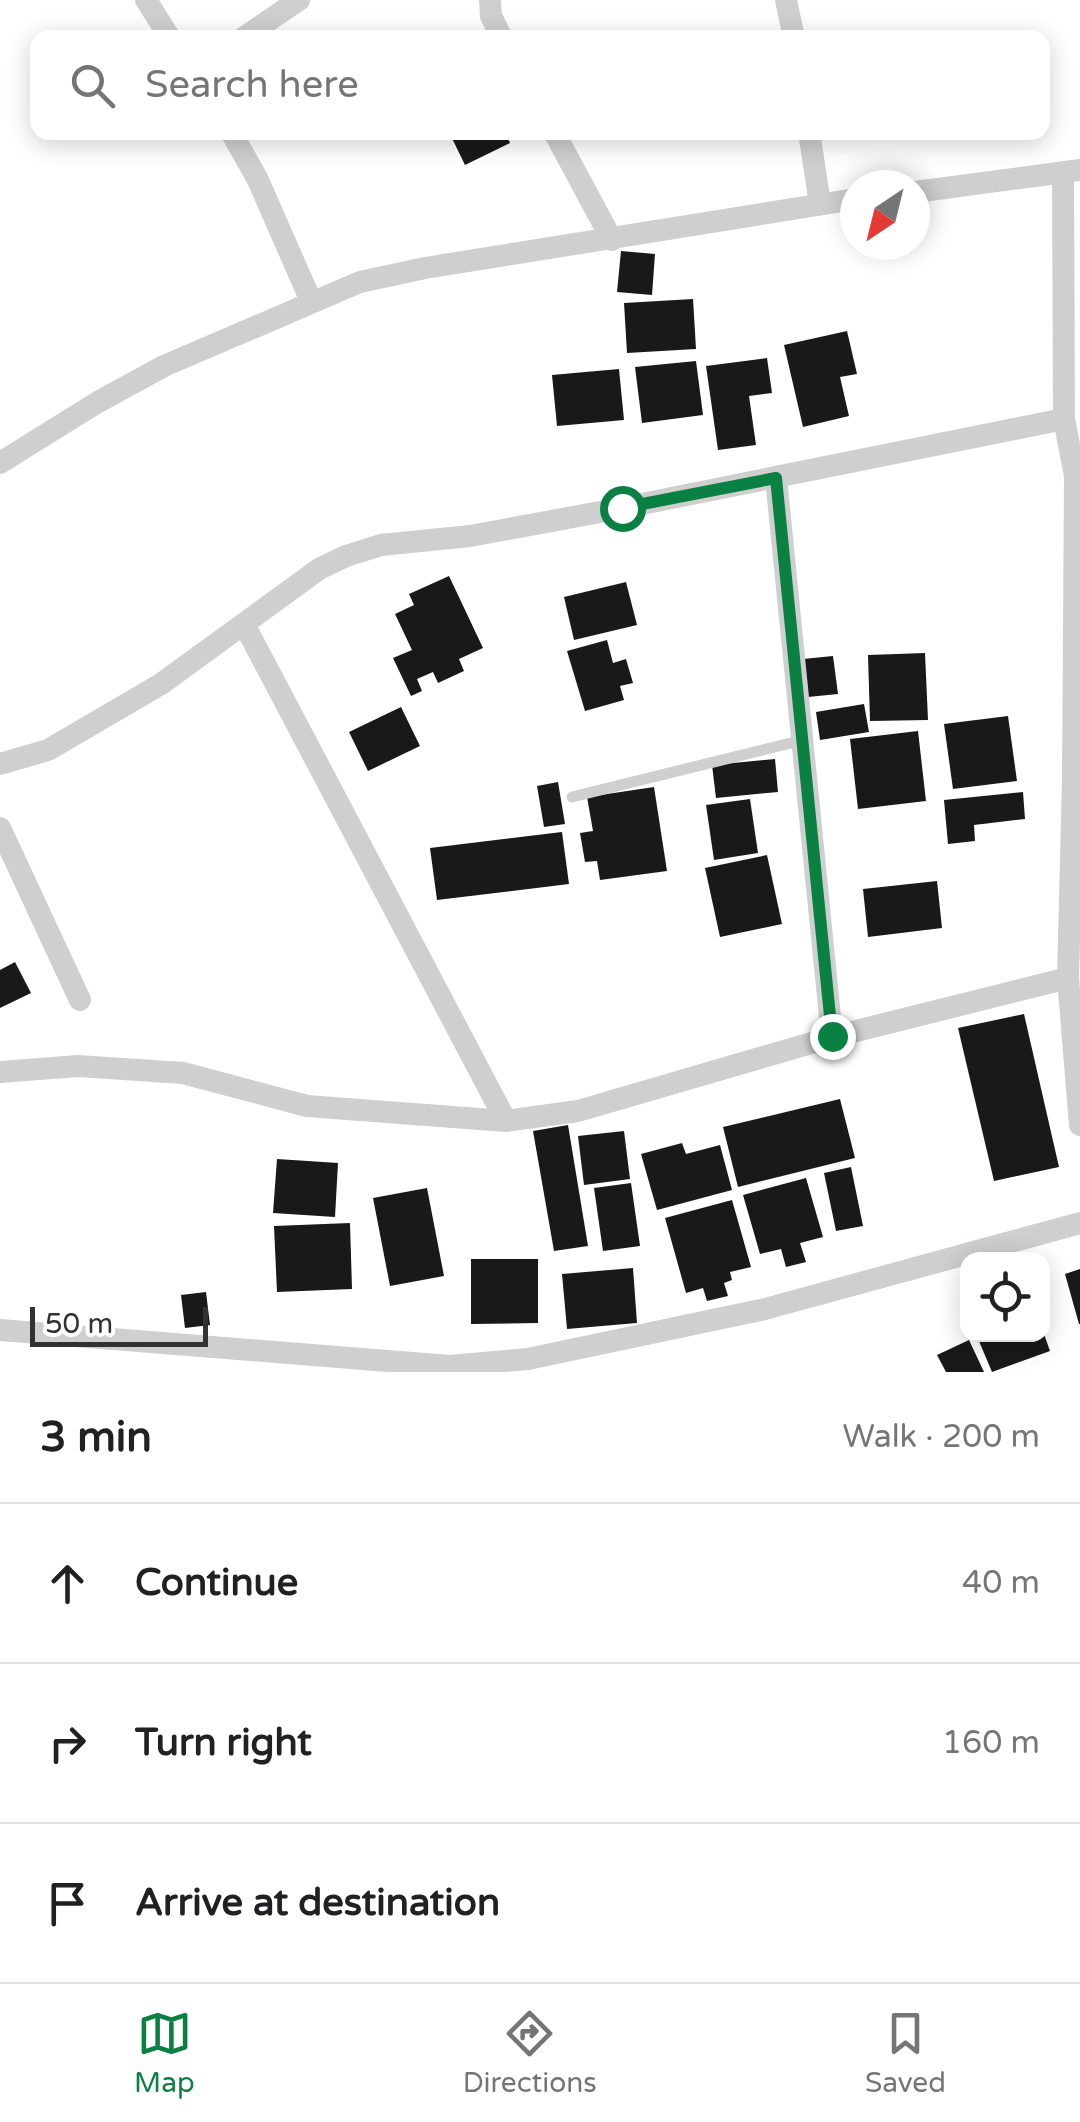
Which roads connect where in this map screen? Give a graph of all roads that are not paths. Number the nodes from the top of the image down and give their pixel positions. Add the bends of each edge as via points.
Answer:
1 (146, 0) edge
2 (299, 0) edge
3 (490, 0) edge
4 (786, 0) edge
5 (165, 30) edge
6 (255, 30) edge
7 (498, 30) edge
8 (792, 30) edge
9 (236, 140) edge
10 (558, 140) edge
11 (810, 140) edge
12 (1072, 172) edge
13 (930, 190) edge
14 (840, 202) edge
15 (820, 204) junction
16 (612, 240) junction
17 (311, 301) junction
18 (1064, 418) junction
19 (0, 463) edge
20 (776, 478) junction
21 (244, 624) junction
22 (1076, 724) edge
23 (802, 740) junction
24 (0, 764) edge
25 (572, 797) dead end
26 (0, 828) edge
27 (1068, 978) junction
28 (80, 1000) dead end
29 (832, 1036) junction
30 (0, 1072) edge
31 (506, 1121) junction
32 (1080, 1125) edge
33 (1080, 1223) edge
34 (0, 1330) edge
35 (449, 1369) edge

1 - 5 street
2 - 6 street
3 - 7 street
4 - 8 street
9 - 17 street
10 - 16 street
11 - 15 street
12 - 13 street
12 - 18 street
14 - 15 street
15 - 16 street
16 - 17 street via 387,274
17 - 19 street via 164,366
18 - 20 street
18 - 22 street via 1075,476
20 - 21 street via 470,536 381,545 319,569
20 - 23 street
21 - 24 street via 78,733
21 - 31 street
22 - 27 street
23 - 25 lane
23 - 29 street
26 - 28 street
27 - 29 street
27 - 32 street
29 - 31 street via 578,1111
30 - 31 street via 78,1066 183,1072 307,1106
33 - 35 street via 765,1309
34 - 35 street

